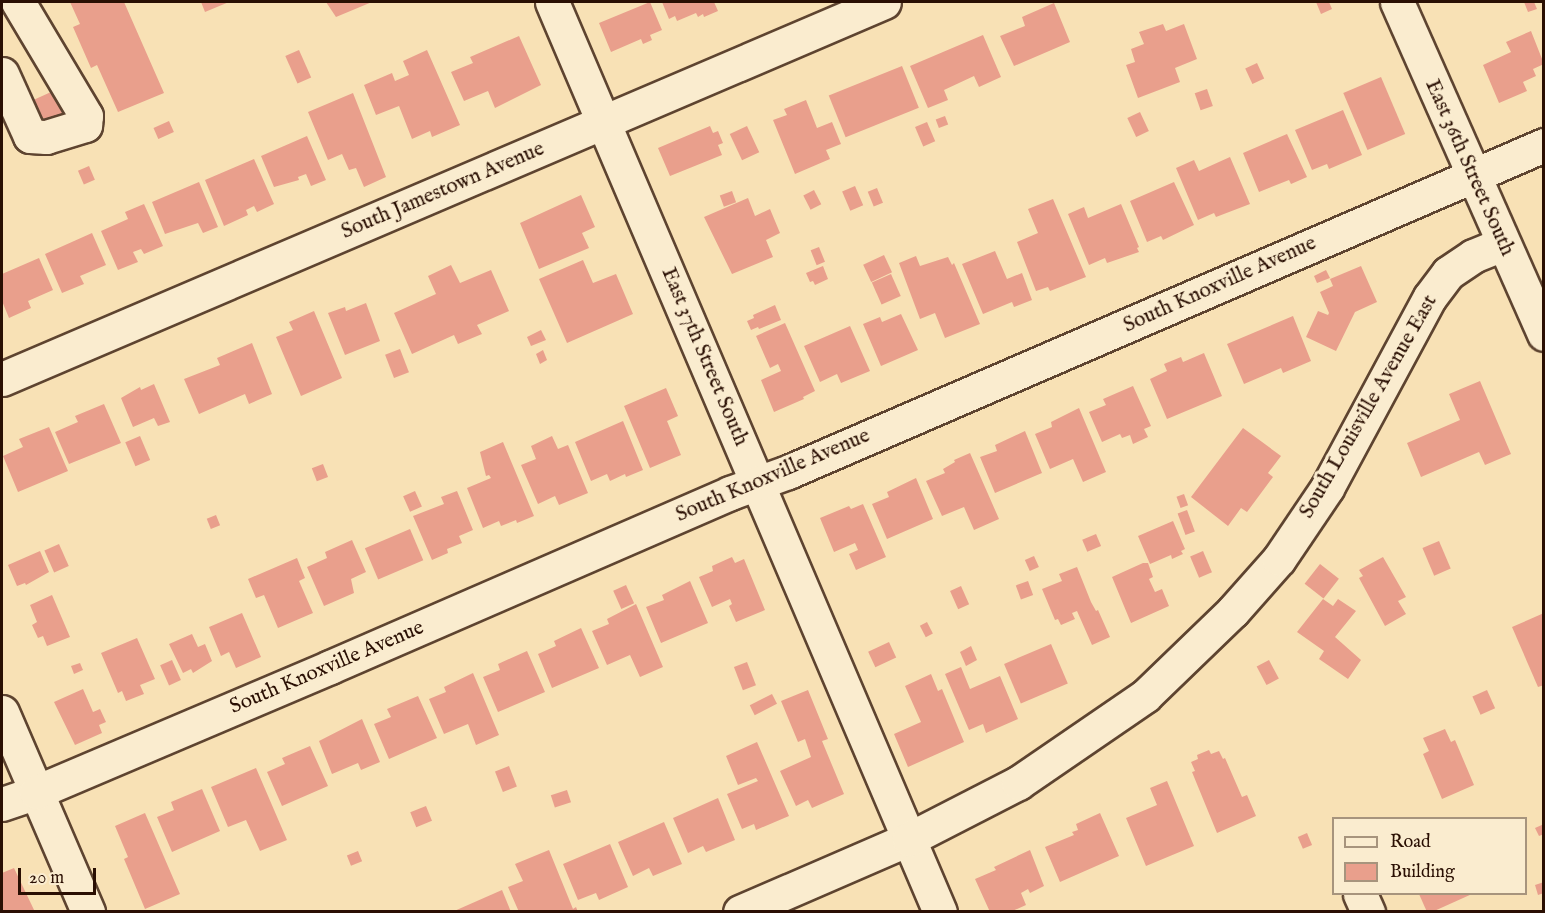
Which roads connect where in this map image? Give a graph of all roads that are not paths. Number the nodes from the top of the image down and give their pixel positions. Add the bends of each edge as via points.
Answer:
1 (11, 2) edge
2 (18, 2) edge
3 (552, 2) edge
4 (884, 2) edge
5 (1397, 2) edge
6 (2, 5) edge
7 (2, 74) edge
8 (603, 122) junction
9 (1544, 145) edge
10 (1472, 176) junction
11 (1502, 244) junction
12 (1544, 334) edge
13 (2, 379) edge
14 (758, 483) junction
15 (2, 712) edge
16 (36, 792) junction
17 (2, 804) edge
18 (909, 839) junction
19 (1360, 895) edge
20 (88, 912) edge
21 (740, 912) edge
22 (940, 912) edge
23 (1368, 912) edge

1 - 6 street
2 - 7 street via 86,116 85,124 46,137 30,136
3 - 8 street, East 37th Street South
4 - 8 street, South Jamestown Avenue
5 - 10 street, East 36th Street South
8 - 13 street, South Jamestown Avenue
8 - 14 street, East 37th Street South
9 - 10 street, South Knoxville Avenue
10 - 11 street, East 36th Street South
10 - 14 street, South Knoxville Avenue
11 - 12 street, East 36th Street South
11 - 18 street, South Louisville Avenue East via 1473,256 1448,273 1430,297 1327,488 1279,559 1228,616 1145,696 1084,740 1018,783
14 - 16 street, South Knoxville Avenue
14 - 18 street, East 37th Street South
15 - 16 street
16 - 17 street, South Knoxville Avenue
16 - 20 street
18 - 21 street, South Louisville Avenue East
18 - 22 street, East 37th Street South
19 - 23 street

